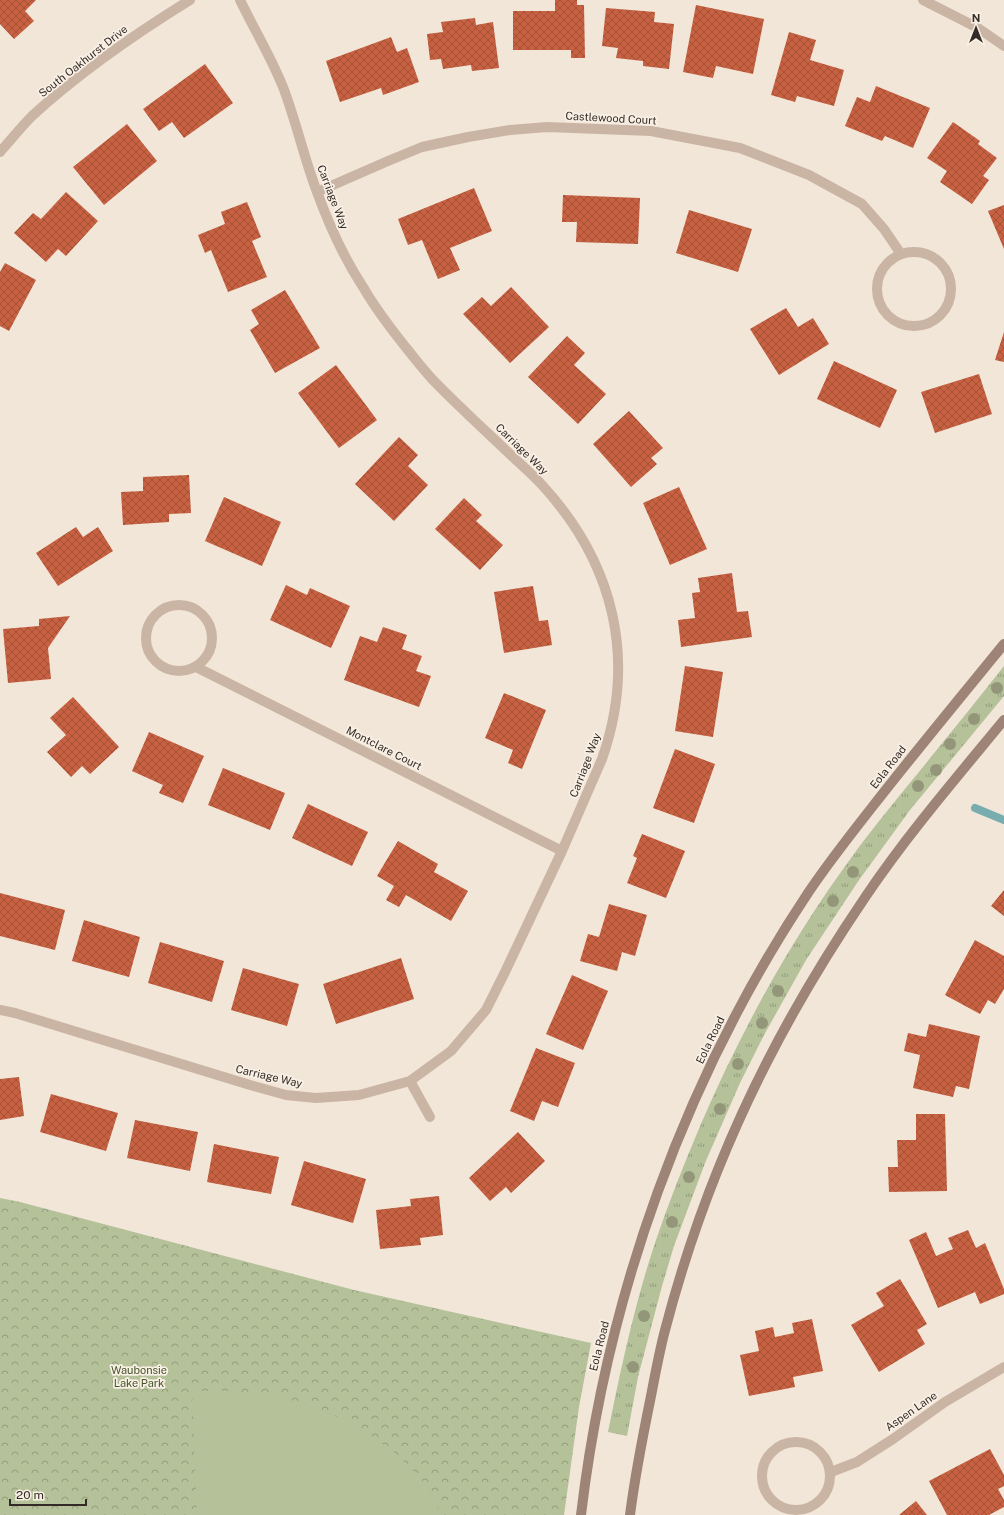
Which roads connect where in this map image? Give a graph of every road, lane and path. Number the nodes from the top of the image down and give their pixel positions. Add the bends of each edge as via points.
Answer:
1 (190, 0) edge
2 (240, 0) edge
3 (923, 0) edge
4 (1004, 46) edge
5 (0, 152) edge
6 (317, 192) junction
7 (901, 254) junction
8 (1004, 644) edge
9 (196, 667) junction
10 (1004, 720) edge
11 (562, 851) junction
12 (0, 1010) edge
13 (410, 1081) junction
14 (430, 1117) dead end
15 (1004, 1367) edge
16 (830, 1472) junction
17 (581, 1515) edge
18 (630, 1515) edge

1 - 5 street, South Oakhurst Drive via 109,52 32,116
2 - 6 street, Carriage Way via 283,87
3 - 4 street via 978,28
6 - 7 street, Castlewood Court via 422,147 468,137 547,127 651,131 740,148 809,175 862,204
6 - 11 street, Carriage Way via 344,256 390,328 430,377 543,485 570,518 602,576 616,629 619,668 616,709 608,744
7 - 7 street via 883,269 878,280 879,303 885,313 894,320 905,325 917,326 939,316 947,306 950,281 945,269 937,260 926,254
8 - 17 main road, Eola Road via 914,753 808,892 743,1000 719,1048 684,1125 652,1208 626,1289 605,1371 587,1465
9 - 9 street via 210,651 211,630 207,620 200,612 180,605 159,612 147,630 146,641 155,661 174,671
9 - 11 street, Montclare Court
10 - 18 main road via 941,796 866,896 806,991 767,1061 718,1170 695,1232 668,1322 646,1421
11 - 13 street, Carriage Way via 486,1010 451,1051
12 - 13 street, Carriage Way via 286,1095 316,1098 359,1095
13 - 14 street
15 - 16 street, Aspen Lane via 945,1402 857,1462
16 - 16 street via 827,1460 810,1444 796,1441 784,1443 769,1455 762,1471 763,1485 767,1495 776,1504 788,1510 804,1509 819,1502 829,1488

